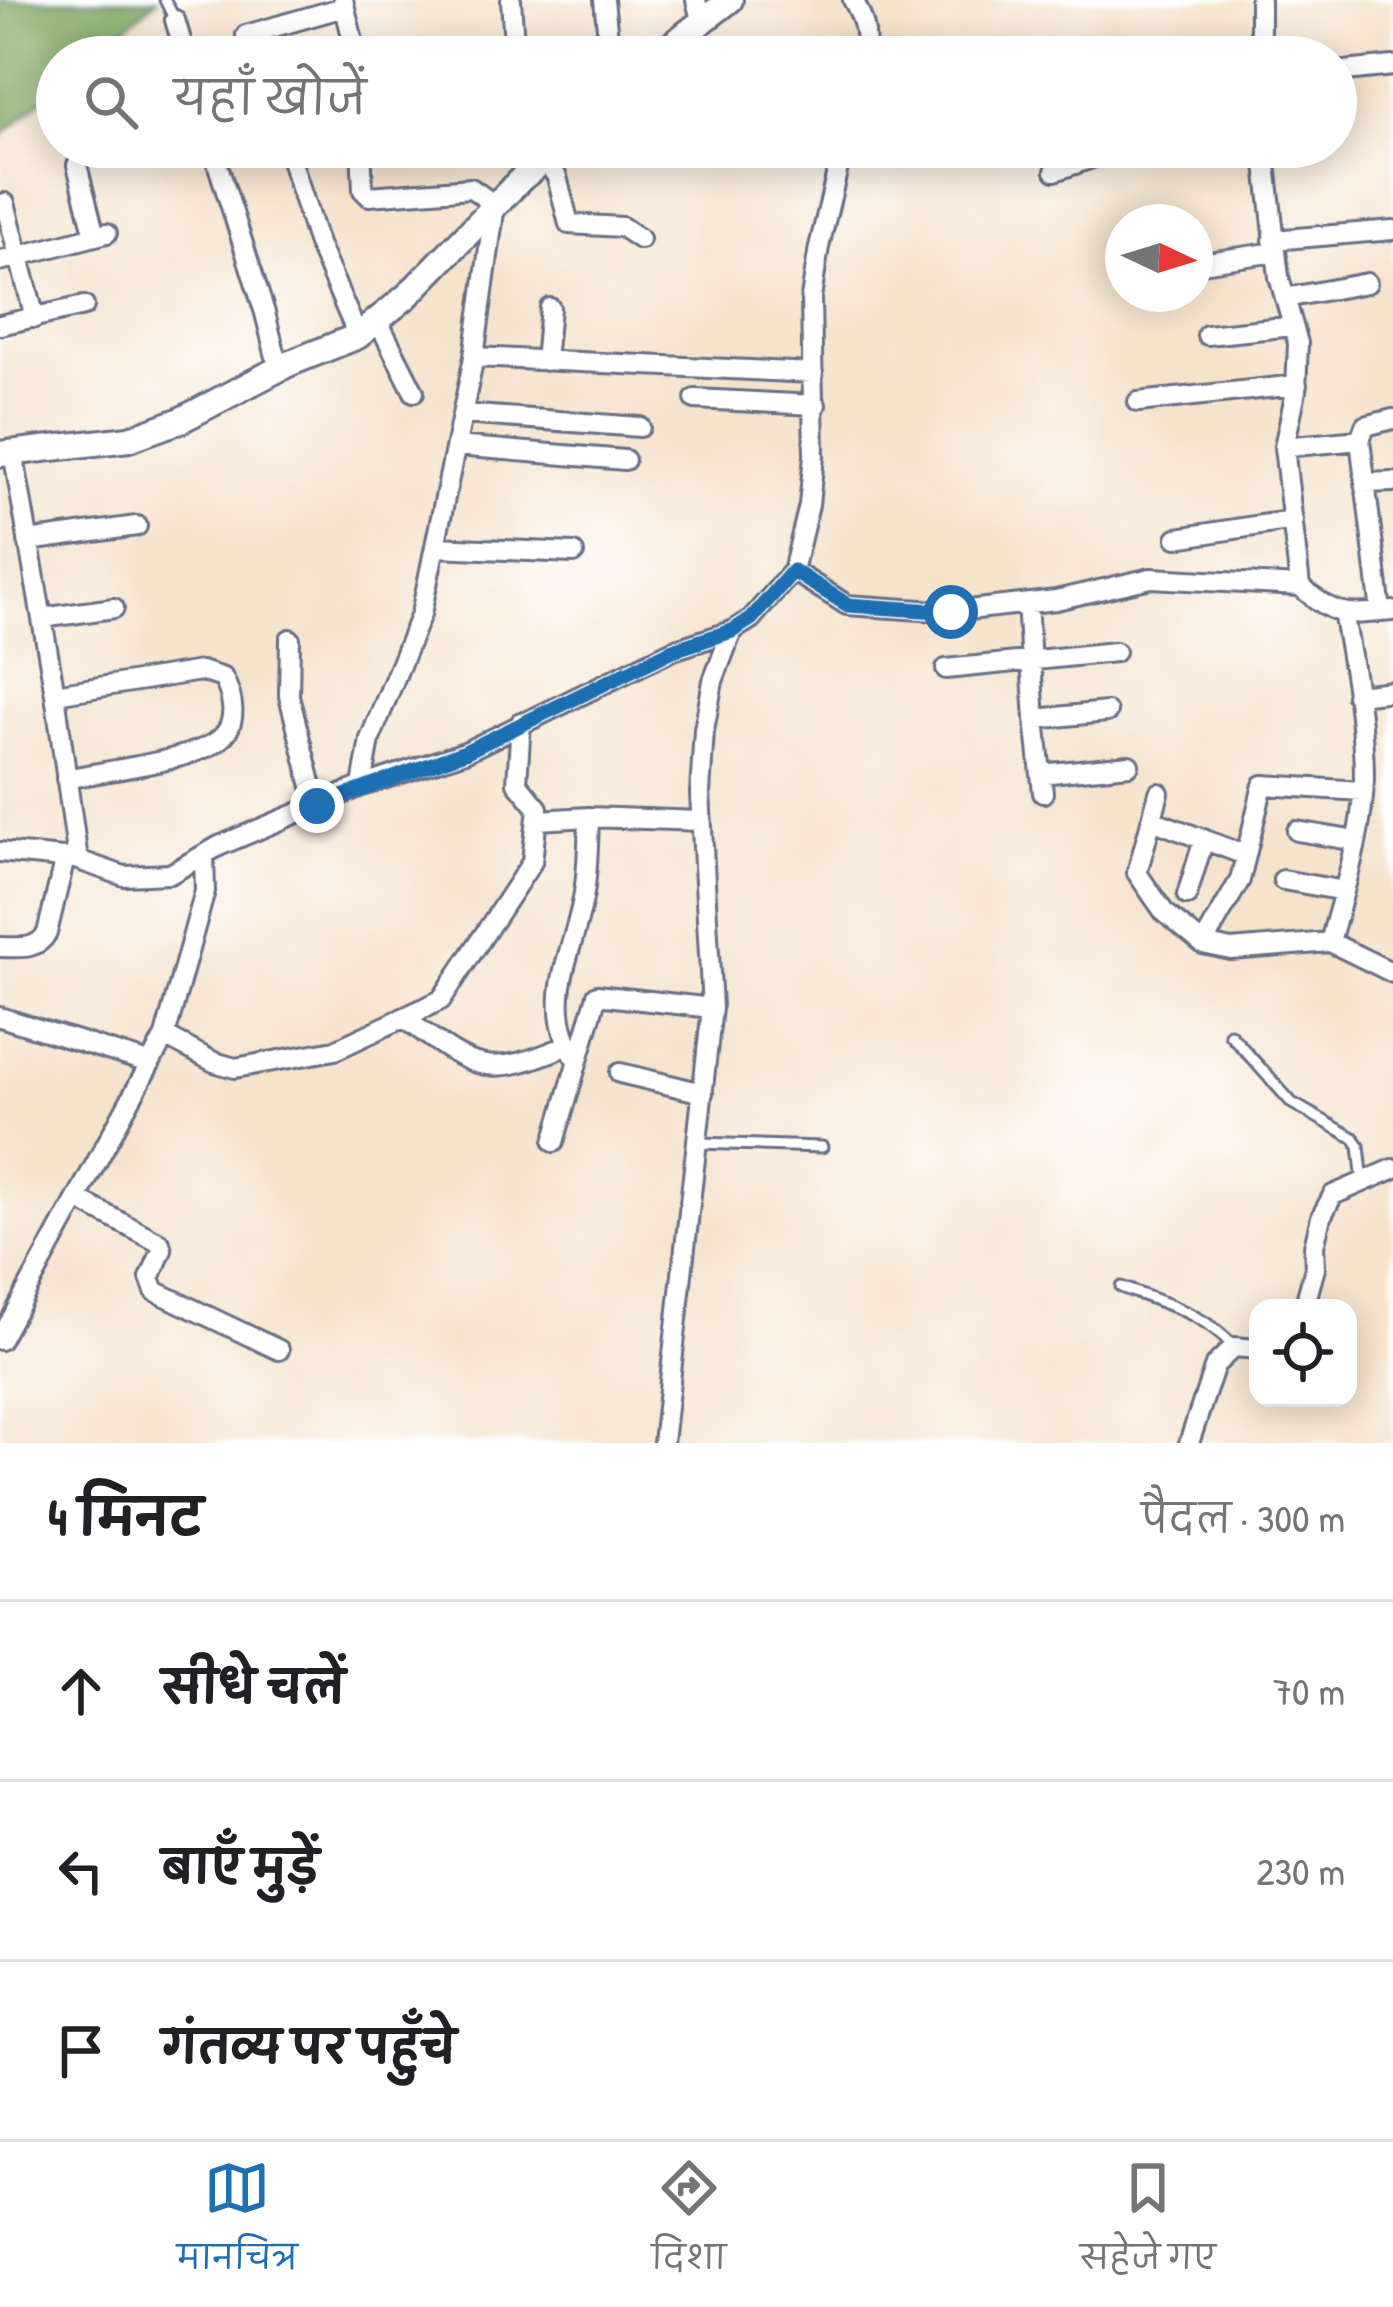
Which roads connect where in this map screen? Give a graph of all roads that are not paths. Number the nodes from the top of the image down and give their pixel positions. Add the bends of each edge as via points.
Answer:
1 (165, 0) edge
2 (512, 0) edge
3 (604, 0) edge
4 (730, 0) edge
5 (853, 0) edge
6 (1260, 0) edge
7 (343, 3) edge
8 (699, 10) edge
9 (175, 20) joint
10 (180, 36) edge
11 (259, 36) edge
12 (352, 36) edge
13 (513, 36) edge
14 (608, 36) edge
15 (675, 36) edge
16 (863, 36) edge
17 (1260, 36) edge
18 (1393, 66) edge
19 (1357, 70) edge
20 (77, 168) edge
21 (219, 168) edge
22 (296, 168) edge
23 (362, 168) edge
24 (537, 168) edge
25 (556, 168) edge
26 (838, 168) edge
27 (1064, 168) edge
28 (1266, 168) edge
29 (1055, 171) dead end
30 (4, 202) dead end
31 (496, 206) junction
32 (1393, 230) edge
33 (640, 239) dead end
34 (1274, 246) junction
35 (21, 255) junction
36 (1213, 260) edge
37 (0, 261) edge
38 (1366, 283) dead end
39 (1285, 298) junction
40 (84, 306) dead end
41 (550, 308) dead end
42 (35, 318) junction
43 (0, 326) edge
44 (1293, 326) junction
45 (368, 328) junction
46 (1208, 335) dead end
47 (474, 357) junction
48 (545, 361) junction
49 (279, 369) junction
50 (813, 373) junction
51 (1297, 385) junction
52 (414, 392) dead end
53 (695, 399) dead end
54 (1138, 402) dead end
55 (816, 405) junction
56 (463, 414) junction
57 (1393, 419) edge
58 (640, 427) dead end
59 (1360, 440) junction
60 (457, 446) junction
61 (1284, 447) junction
62 (6, 453) edge
63 (626, 460) dead end
64 (1393, 482) edge
65 (1365, 483) junction
66 (1293, 520) junction
67 (137, 526) dead end
68 (1177, 538) dead end
69 (28, 542) junction
70 (436, 547) junction
71 (574, 553) dead end
72 (1383, 553) edge
73 (793, 571) junction
74 (1300, 586) junction
75 (1027, 604) junction
76 (115, 608) dead end
77 (1342, 612) junction
78 (1387, 612) edge
79 (42, 618) junction
80 (732, 631) junction
81 (290, 639) dead end
82 (1115, 652) dead end
83 (1031, 661) junction
84 (946, 669) dead end
85 (1393, 691) edge
86 (55, 694) junction
87 (1356, 695) junction
88 (1107, 712) dead end
89 (1036, 719) junction
90 (521, 722) junction
91 (1129, 765) dead end
92 (66, 778) junction
93 (362, 787) junction
94 (1362, 791) junction
95 (1159, 794) dead end
96 (317, 806) junction
97 (589, 817) junction
98 (538, 820) junction
99 (1152, 820) junction
100 (701, 821) junction
101 (1298, 831) dead end
102 (1204, 839) junction
103 (1356, 841) junction
104 (0, 852) edge
105 (1245, 855) junction
106 (204, 857) junction
107 (72, 859) junction
108 (1283, 880) dead end
109 (1344, 891) junction
110 (1186, 896) dead end
111 (1330, 942) junction
112 (1203, 944) junction
113 (0, 947) edge
114 (1393, 973) edge
115 (712, 1007) junction
116 (0, 1017) edge
117 (404, 1018) junction
118 (1230, 1034) dead end
119 (165, 1036) junction
120 (572, 1052) junction
121 (149, 1064) junction
122 (620, 1072) dead end
123 (703, 1093) junction
124 (554, 1142) dead end
125 (698, 1142) junction
126 (822, 1147) dead end
127 (1393, 1169) edge
128 (1363, 1183) junction
129 (77, 1199) junction
130 (1121, 1287) dead end
131 (1306, 1299) edge
132 (0, 1340) edge
133 (1234, 1347) junction
134 (1249, 1348) edge
135 (279, 1350) dead end
136 (664, 1443) edge
137 (1189, 1443) edge

1 - 9 lane
2 - 13 street
3 - 14 street
4 - 8 street
5 - 16 street
6 - 17 street
7 - 11 street
7 - 12 street
8 - 15 street
9 - 10 street
18 - 19 street
20 - 35 street via 101,235
21 - 49 street
22 - 45 street via 318,244
23 - 31 street via 369,196 471,188
24 - 31 street
25 - 33 street via 568,224 622,227
26 - 50 street via 814,276
27 - 29 street
28 - 34 street
30 - 35 street
31 - 45 street
31 - 47 street
32 - 34 street
34 - 36 street
34 - 39 street
35 - 37 street
35 - 42 street
38 - 39 street
39 - 44 street
40 - 42 street
41 - 48 street
42 - 43 street
44 - 46 street
44 - 51 street
45 - 49 street
45 - 52 street
47 - 48 street
47 - 56 street
48 - 50 street
49 - 62 street via 129,439
50 - 55 street
51 - 54 street
51 - 61 street
53 - 55 street
55 - 73 street via 809,505
56 - 58 street
56 - 60 street
57 - 59 street via 1365,426
59 - 61 street
59 - 65 street
60 - 63 street
60 - 70 street
61 - 66 street
62 - 69 street
64 - 65 street
65 - 72 street
66 - 68 street
66 - 74 street
67 - 69 street
69 - 79 street
70 - 71 street
70 - 93 street via 421,614 370,739
72 - 78 street
73 - 75 street via 848,605 951,612
73 - 80 street
74 - 75 street via 1151,578
74 - 77 street
75 - 83 street
76 - 79 street
77 - 78 street
77 - 87 street
79 - 86 street
80 - 90 street
80 - 100 street via 704,730
81 - 96 street via 289,696
82 - 83 street
83 - 84 street
83 - 89 street
85 - 87 street
86 - 92 street
86 - 92 street via 201,671 223,678 233,706 220,739 193,752
87 - 94 street
88 - 89 street
89 - 91 street via 1042,784
90 - 93 street via 465,752
90 - 98 street via 518,787 536,803
92 - 107 street
93 - 96 street
94 - 103 street
94 - 105 street via 1263,785
95 - 99 street
96 - 106 street
97 - 98 street
97 - 100 street
97 - 120 street via 584,896 561,973 562,1030
98 - 117 street via 532,862 451,990
99 - 102 street
99 - 112 street via 1137,873 1165,912
100 - 115 street
101 - 103 street
102 - 105 street
102 - 110 street
103 - 109 street
104 - 107 street
105 - 112 street via 1240,880
106 - 107 street via 170,874 124,876
106 - 119 street via 205,891
107 - 113 street via 41,942
108 - 109 street
109 - 111 street
111 - 112 street via 1231,950
111 - 114 street
115 - 120 street via 597,995
115 - 123 street
116 - 121 street
117 - 119 street via 335,1050 236,1068
117 - 120 street via 480,1066
118 - 128 lane via 1292,1103 1354,1138
119 - 121 street
120 - 124 street
121 - 129 street
122 - 123 street
123 - 125 street
125 - 126 lane
125 - 136 street
127 - 128 street
128 - 131 street via 1333,1195 1321,1216
129 - 132 street
129 - 135 street via 160,1243 150,1278 155,1291
130 - 133 lane via 1204,1321
133 - 134 street
133 - 137 street via 1215,1365

